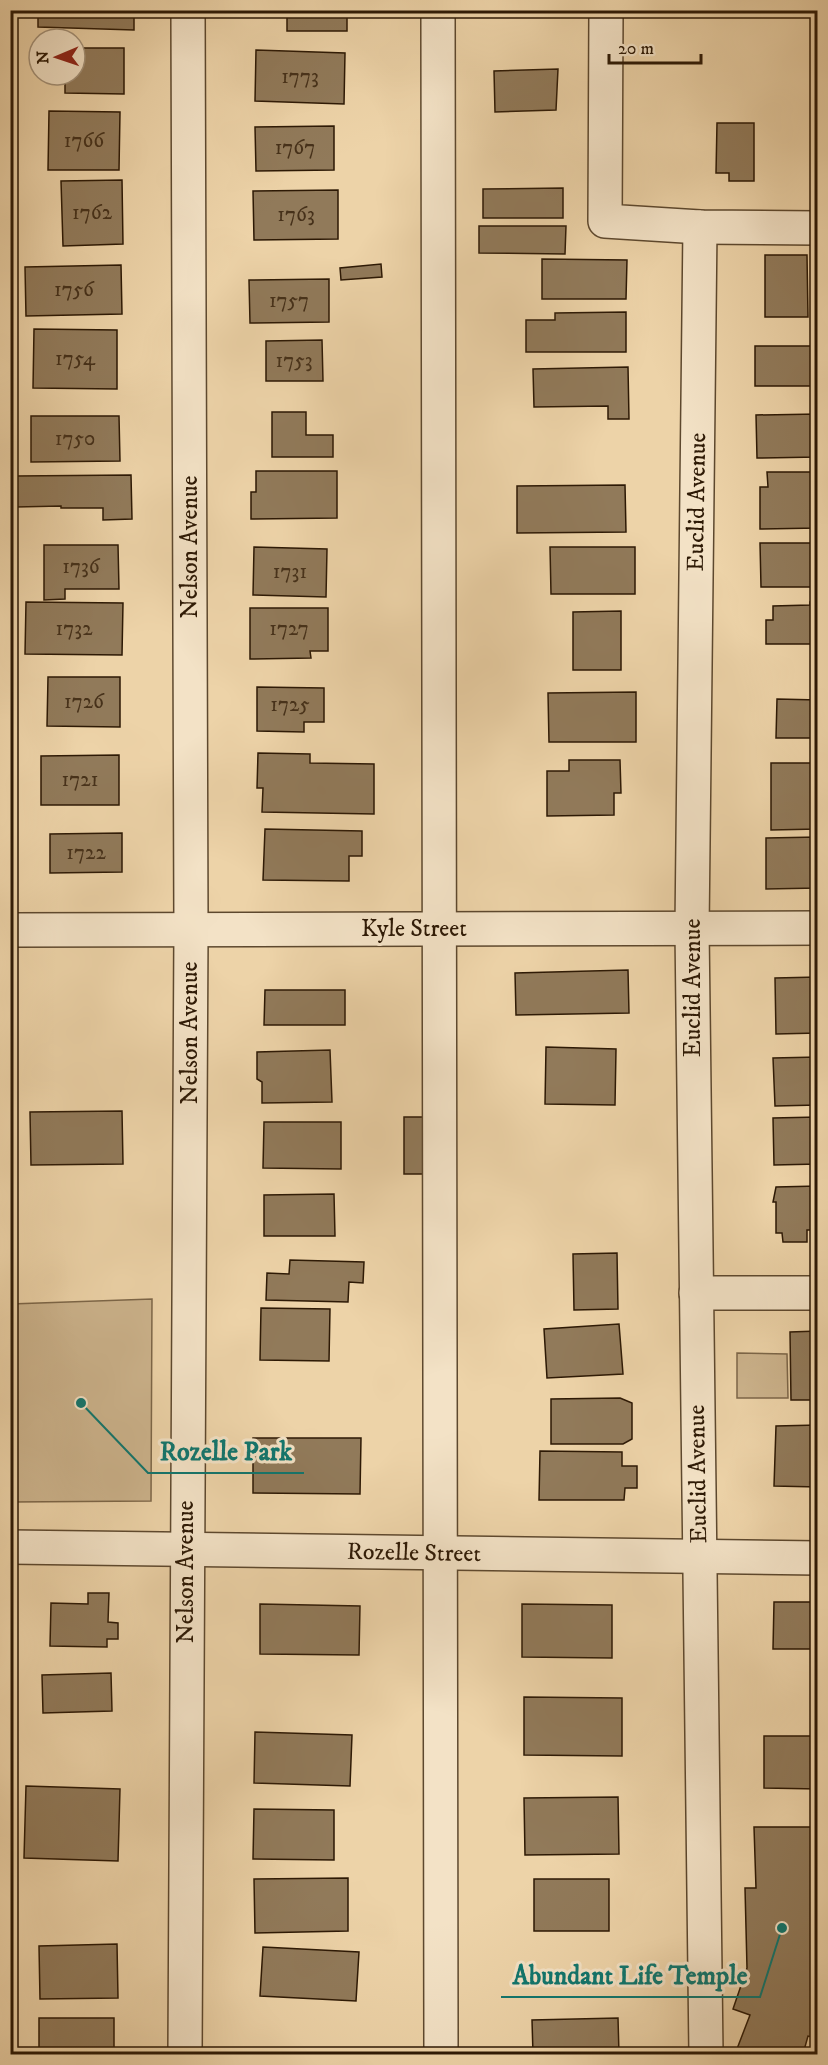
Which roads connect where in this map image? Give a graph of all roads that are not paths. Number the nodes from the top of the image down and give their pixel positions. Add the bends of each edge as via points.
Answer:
1 (188, 10) edge
2 (438, 10) edge
3 (606, 10) edge
4 (700, 227) junction
5 (818, 228) edge
6 (818, 928) edge
7 (441, 929) junction
8 (692, 929) junction
9 (10, 930) edge
10 (190, 930) junction
11 (696, 1293) junction
12 (818, 1293) edge
13 (10, 1547) edge
14 (186, 1549) junction
15 (440, 1553) junction
16 (699, 1557) junction
17 (818, 1558) edge
18 (185, 2055) edge
19 (441, 2055) edge
20 (706, 2055) edge

1 - 10 street, Nelson Avenue
2 - 7 street
3 - 4 street via 605,221
4 - 5 street
4 - 8 street, Euclid Avenue
6 - 8 street, Kyle Street
7 - 8 street, Kyle Street
7 - 10 street, Kyle Street
7 - 15 street
8 - 11 street, Euclid Avenue
9 - 10 street, Kyle Street
10 - 14 street, Nelson Avenue
11 - 12 street
11 - 16 street, Euclid Avenue
13 - 14 street, Rozelle Street
14 - 15 street, Rozelle Street
14 - 18 street, Nelson Avenue
15 - 16 street, Rozelle Street
15 - 19 street
16 - 17 street, Rozelle Street
16 - 20 street, Euclid Avenue

